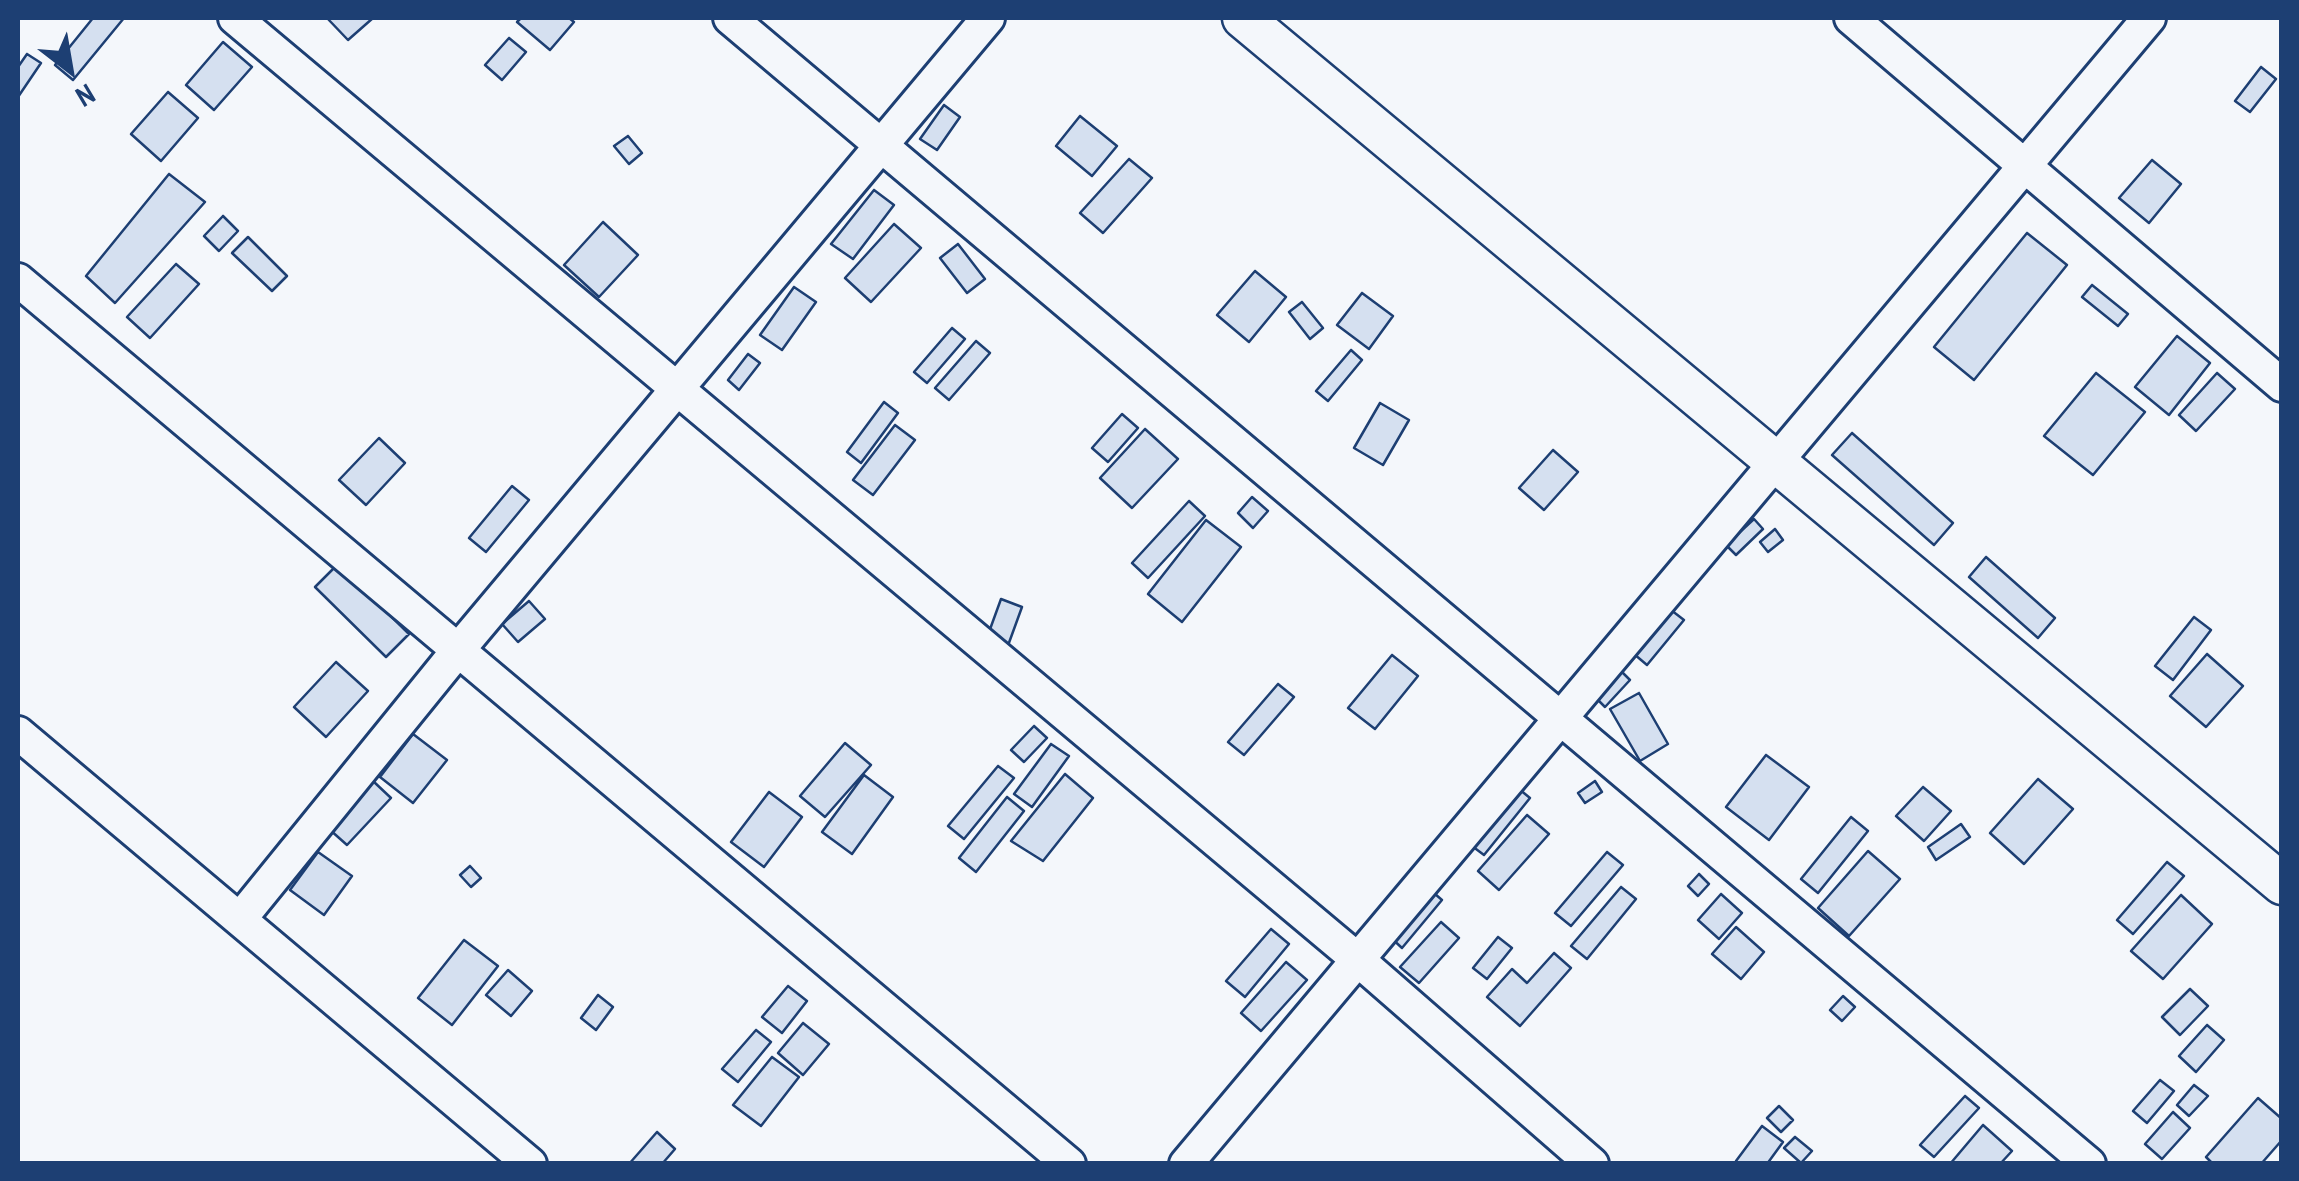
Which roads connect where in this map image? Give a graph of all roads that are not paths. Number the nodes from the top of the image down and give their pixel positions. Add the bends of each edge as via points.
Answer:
1 (235, 18) edge
2 (730, 18) edge
3 (988, 18) edge
4 (1243, 18) edge
5 (1851, 18) edge
6 (2149, 18) edge
7 (882, 145) junction
8 (2024, 166) junction
9 (18, 280) edge
10 (2282, 385) edge
11 (678, 388) junction
12 (1774, 463) junction
13 (459, 649) junction
14 (1560, 718) junction
15 (18, 734) edge
16 (2282, 884) edge
17 (240, 920) junction
18 (1357, 959) junction
19 (530, 1164) edge
20 (1070, 1164) edge
21 (1186, 1164) edge
22 (1592, 1164) edge
23 (2089, 1164) edge

1 - 11 street
2 - 7 street
3 - 7 street
4 - 12 street
5 - 8 street
6 - 8 street
7 - 11 street
7 - 14 street
8 - 10 street
8 - 12 street
9 - 13 street
11 - 13 street
11 - 18 street
12 - 14 street
12 - 16 street
13 - 17 street
13 - 20 street
14 - 18 street
14 - 23 street
15 - 17 street
17 - 19 street
18 - 21 street
18 - 22 street

